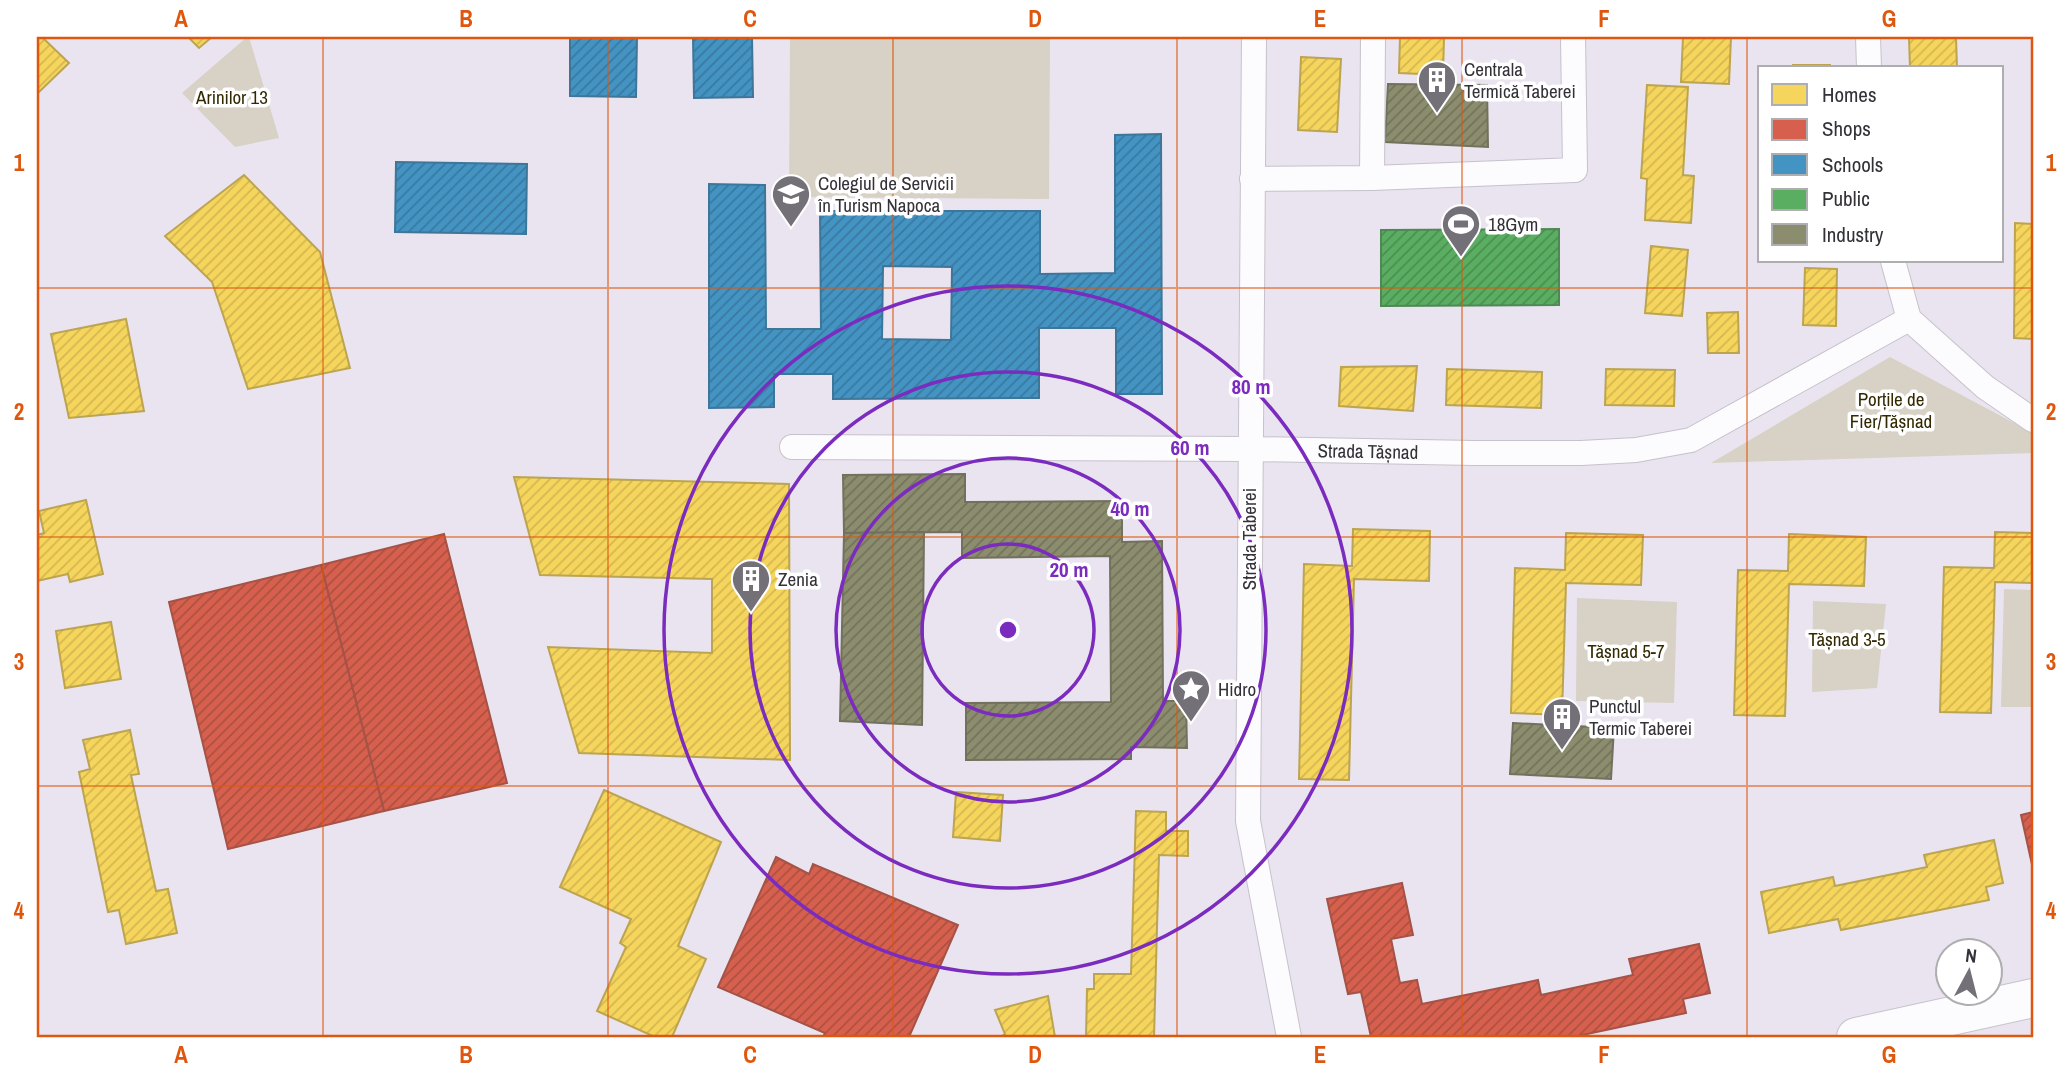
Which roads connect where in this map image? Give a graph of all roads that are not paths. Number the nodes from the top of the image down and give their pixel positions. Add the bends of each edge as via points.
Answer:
1 (1254, 37) edge
2 (1373, 37) edge
3 (1573, 37) edge
4 (1868, 37) edge
5 (1869, 66) edge
6 (1372, 178) junction
7 (1252, 179) junction
8 (1893, 262) edge
9 (1909, 319) junction
10 (2033, 420) edge
11 (792, 447) dead end
12 (1250, 449) junction
13 (2033, 998) edge
14 (1289, 1037) edge
15 (1856, 1037) edge

1 - 7 street, Strada Taberei
2 - 6 street
3 - 6 street via 1575,170
4 - 5 street
6 - 7 street
7 - 12 street, Strada Taberei
8 - 9 street
9 - 10 street via 1985,387
9 - 12 street, Strada Tășnad via 1691,440 1581,453
11 - 12 street, Strada Tășnad
12 - 14 street, Strada Taberei via 1248,821
13 - 15 main road

